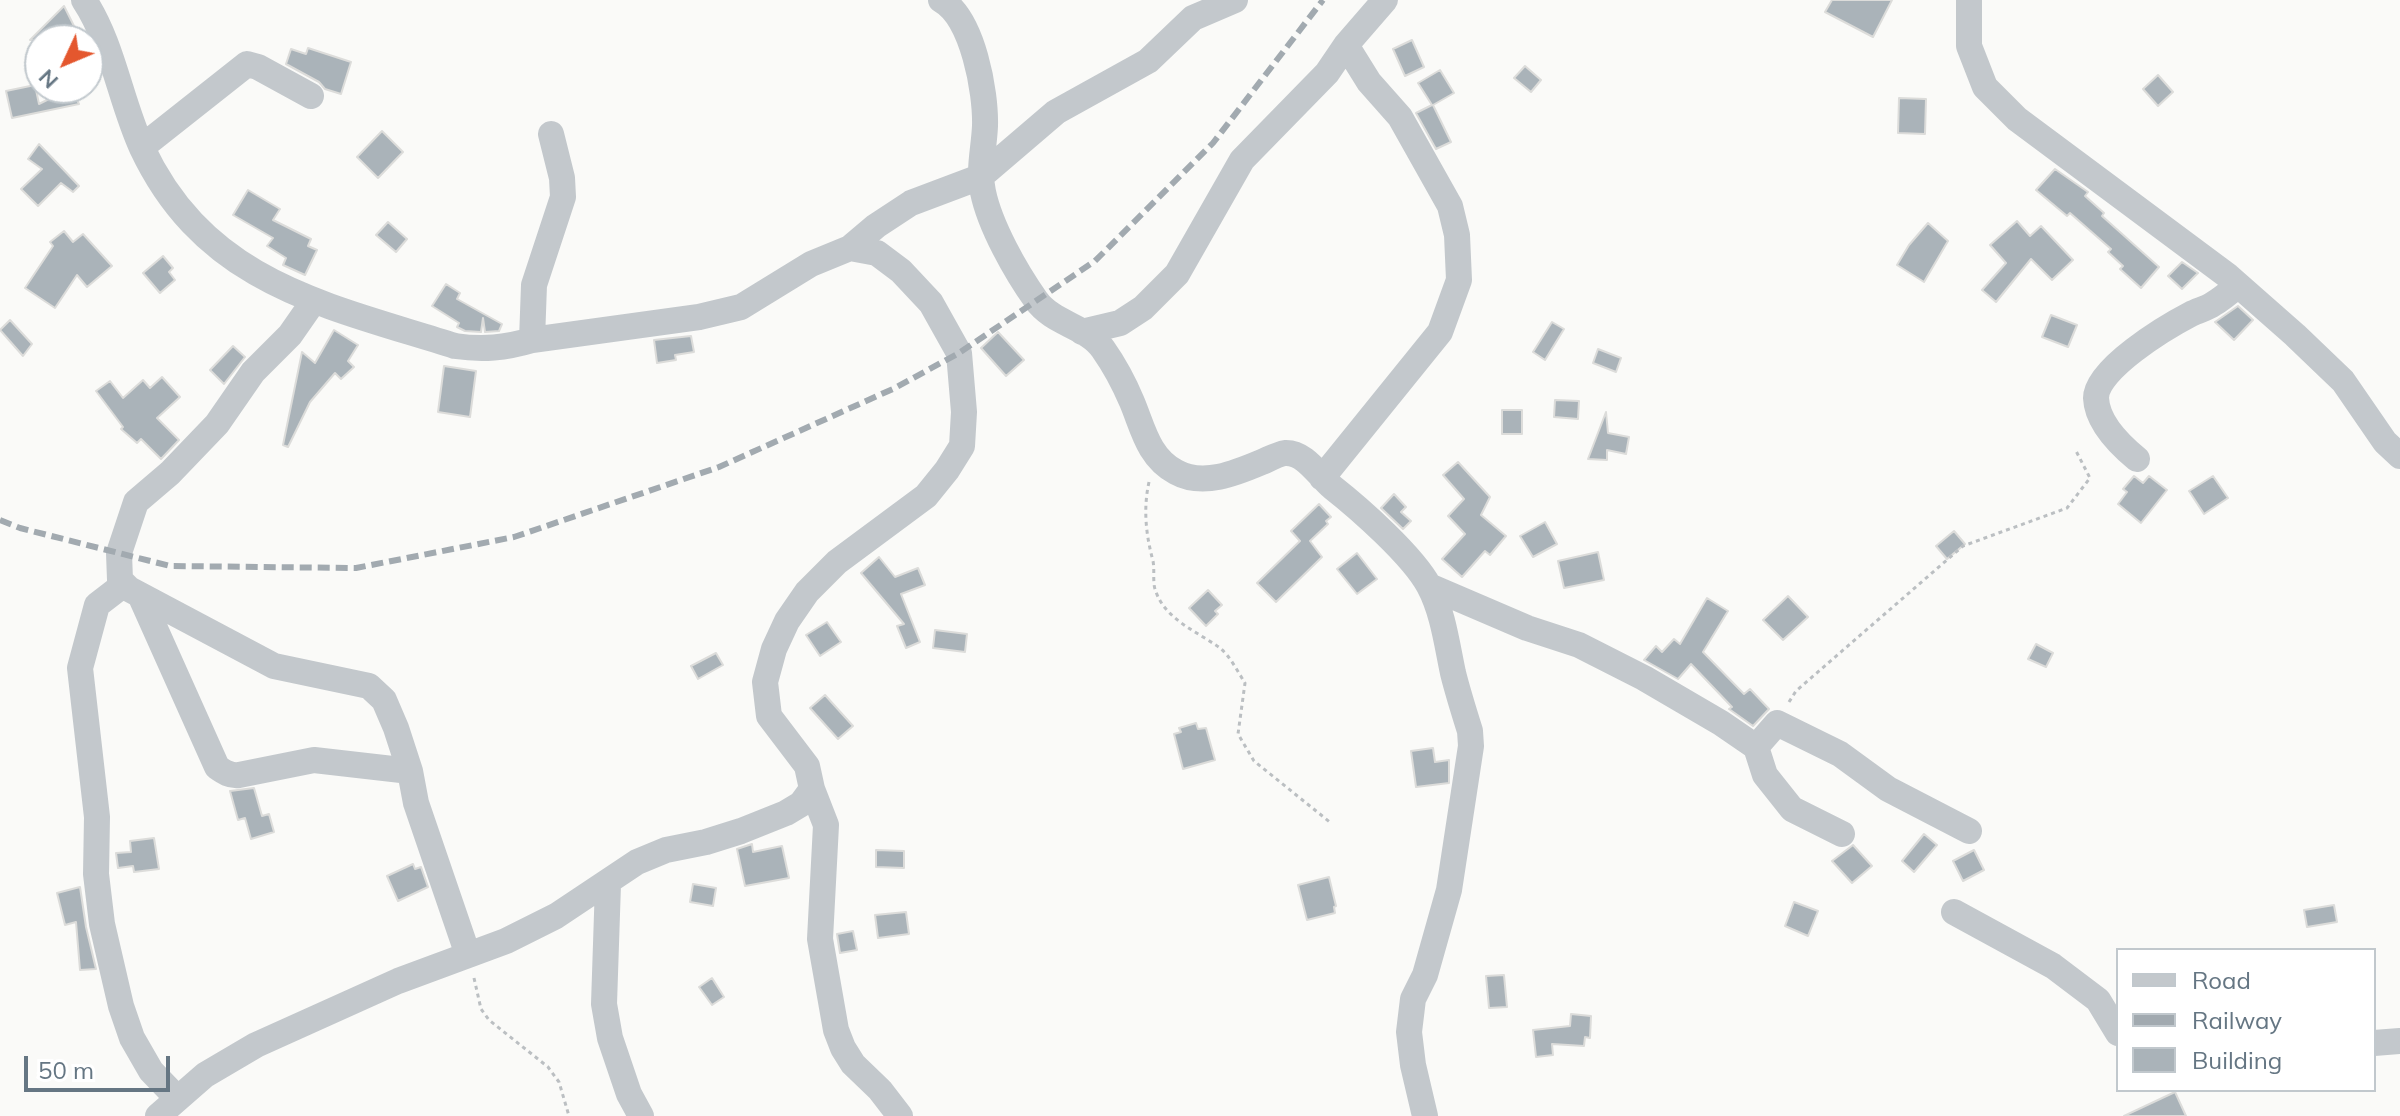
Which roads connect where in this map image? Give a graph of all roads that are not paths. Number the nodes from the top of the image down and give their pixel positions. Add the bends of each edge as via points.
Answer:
1 (84, 0) edge
2 (941, 0) edge
3 (1235, 0) edge
4 (1385, 0) edge
5 (1969, 0) edge
6 (1346, 45) junction
7 (311, 96) dead end
8 (551, 134) dead end
9 (142, 147) junction
10 (980, 177) junction
11 (850, 248) junction
12 (2238, 285) junction
13 (313, 302) junction
14 (1082, 332) junction
15 (532, 340) junction
16 (2400, 456) edge
17 (2137, 459) dead end
18 (1322, 478) junction
19 (1429, 586) junction
20 (131, 590) junction
21 (1756, 747) junction
22 (410, 771) junction
23 (812, 789) junction
24 (1969, 831) dead end
25 (1842, 834) dead end
26 (608, 884) junction
27 (1954, 912) dead end
28 (468, 955) junction
29 (2116, 1030) edge
30 (2400, 1041) edge
31 (2376, 1043) edge
32 (168, 1107) edge
33 (641, 1116) edge
34 (900, 1116) edge
35 (1425, 1116) edge

1 - 9 street
2 - 10 street via 960,17 978,74 985,124
3 - 10 street via 1193,18 1148,61 1056,112
4 - 6 street
5 - 12 street via 1969,46 1985,87 2017,119
6 - 14 street via 1327,73 1242,160 1177,274 1120,323
6 - 18 street via 1400,117 1450,206 1459,280 1440,332
7 - 9 street via 247,64
8 - 15 street via 563,197 534,285
9 - 13 street via 169,196 200,230 256,274
10 - 11 street via 911,203
10 - 14 street via 1022,278 1043,310
11 - 15 street via 811,264 741,307
11 - 23 street via 877,253 931,303 959,353 964,423 962,446 926,496 837,562 807,592 774,649 765,682 769,716 807,766
12 - 16 street via 2343,381
12 - 17 street via 2165,329 2115,365 2101,383 2096,396 2099,410 2121,446
13 - 15 street via 455,346 508,348
13 - 20 street via 217,424 136,502 119,553 119,570
14 - 18 street via 1101,345 1122,378 1141,431 1173,470 1191,478 1223,476 1283,453 1300,456
18 - 19 street via 1359,509
19 - 21 street via 1579,645
19 - 35 street via 1471,746 1449,890 1413,999 1409,1032
20 - 22 street via 274,666 369,686 384,700
20 - 22 street via 223,771 233,776 314,760
20 - 32 street via 97,605 80,668 105,937 132,1038
21 - 24 street via 1777,723
21 - 25 street via 1765,775 1792,809
22 - 28 street
23 - 26 street via 786,813 706,842 666,850 637,862
23 - 34 street via 826,825 820,939 836,1030 853,1064
26 - 28 street via 556,916
26 - 33 street via 604,1004 610,1038
27 - 29 street via 2053,966 2098,1000
28 - 32 street via 256,1045 205,1075
30 - 31 street

